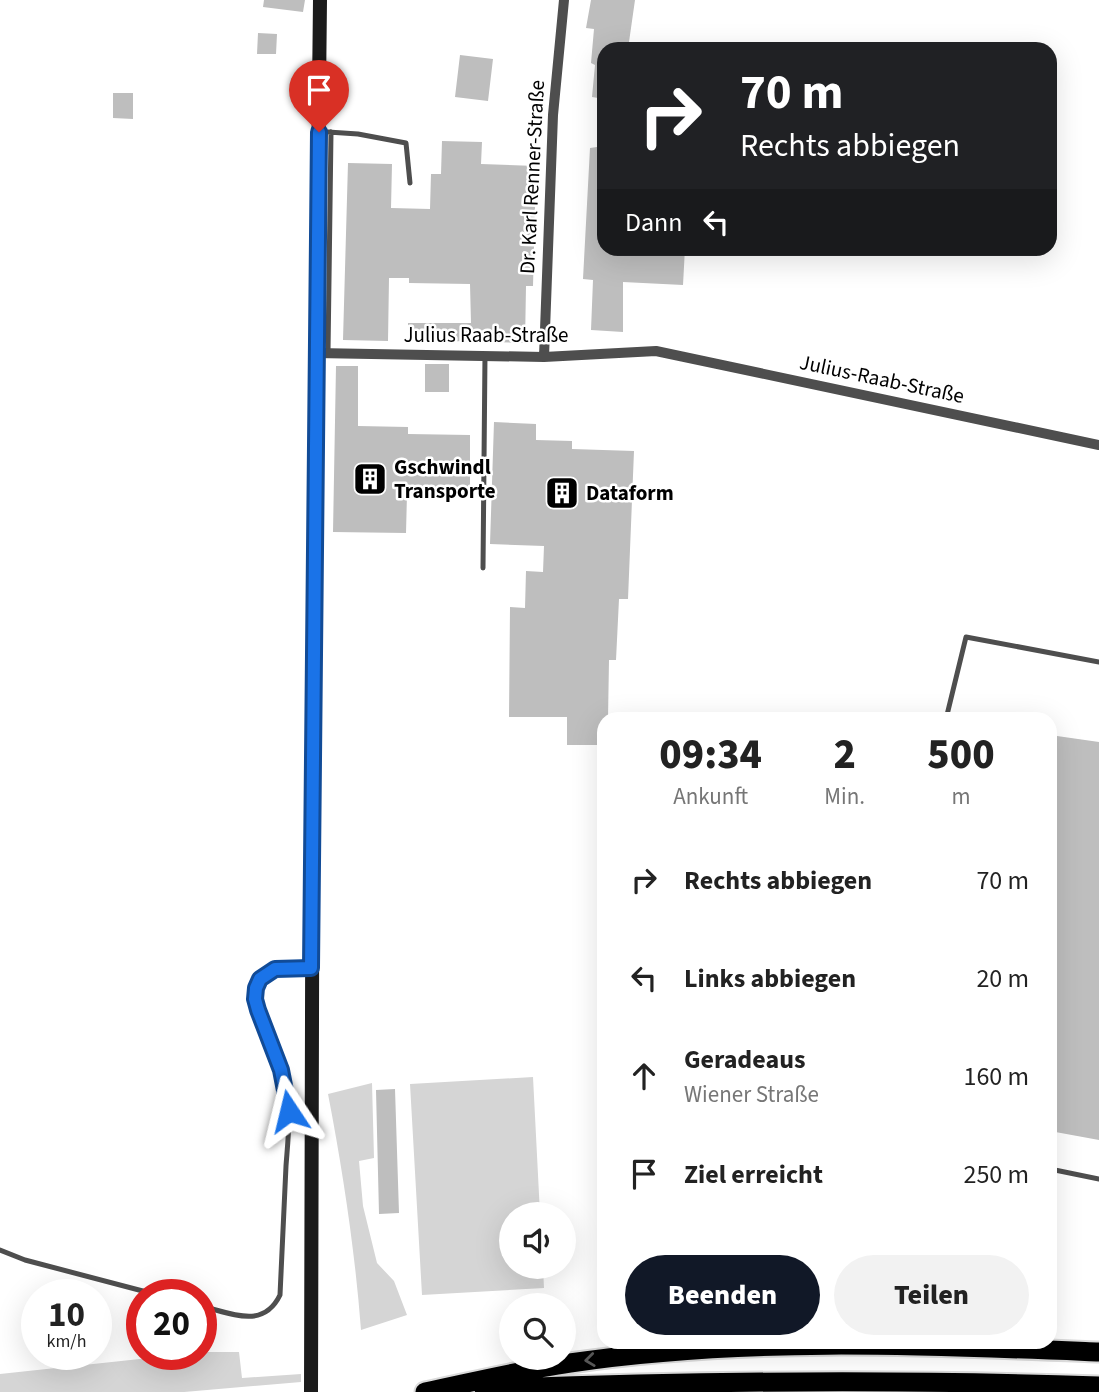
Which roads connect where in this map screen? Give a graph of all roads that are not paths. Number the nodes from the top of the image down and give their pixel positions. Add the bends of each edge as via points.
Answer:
1 (320, 0) edge
2 (564, 0) edge
3 (325, 132) junction
4 (410, 183) dead end
5 (656, 351) joint
6 (322, 353) junction
7 (485, 355) junction
8 (544, 357) junction
9 (1099, 445) edge
10 (483, 568) dead end
11 (1099, 662) edge
12 (948, 712) edge
13 (311, 968) junction
14 (1057, 1170) edge
15 (1099, 1179) edge
16 (0, 1250) edge
17 (126, 1287) edge
18 (217, 1309) edge
19 (722, 1349) edge
20 (995, 1349) edge
21 (1099, 1352) edge
22 (1099, 1386) edge
23 (311, 1392) edge
24 (425, 1392) edge
25 (440, 1392) edge

1 - 3 street
2 - 8 street, Dr. Karl Renner-Straße via 553,115
3 - 4 lane via 406,143
3 - 6 street
5 - 8 street, Julius Raab-Straße
5 - 9 street, Julius-Raab-Straße
6 - 7 street, Julius Raab-Straße
6 - 13 street via 313,643
7 - 8 street, Julius Raab-Straße
7 - 10 lane
11 - 12 lane via 965,636
13 - 18 lane via 275,969 260,979 256,988 255,999 281,1070 289,1111 280,1295 271,1310 254,1317
13 - 23 street
14 - 15 lane
16 - 17 lane
19 -> 24 highway via 571,1363
21 -> 20 highway
22 - 25 highway via 733,1381

